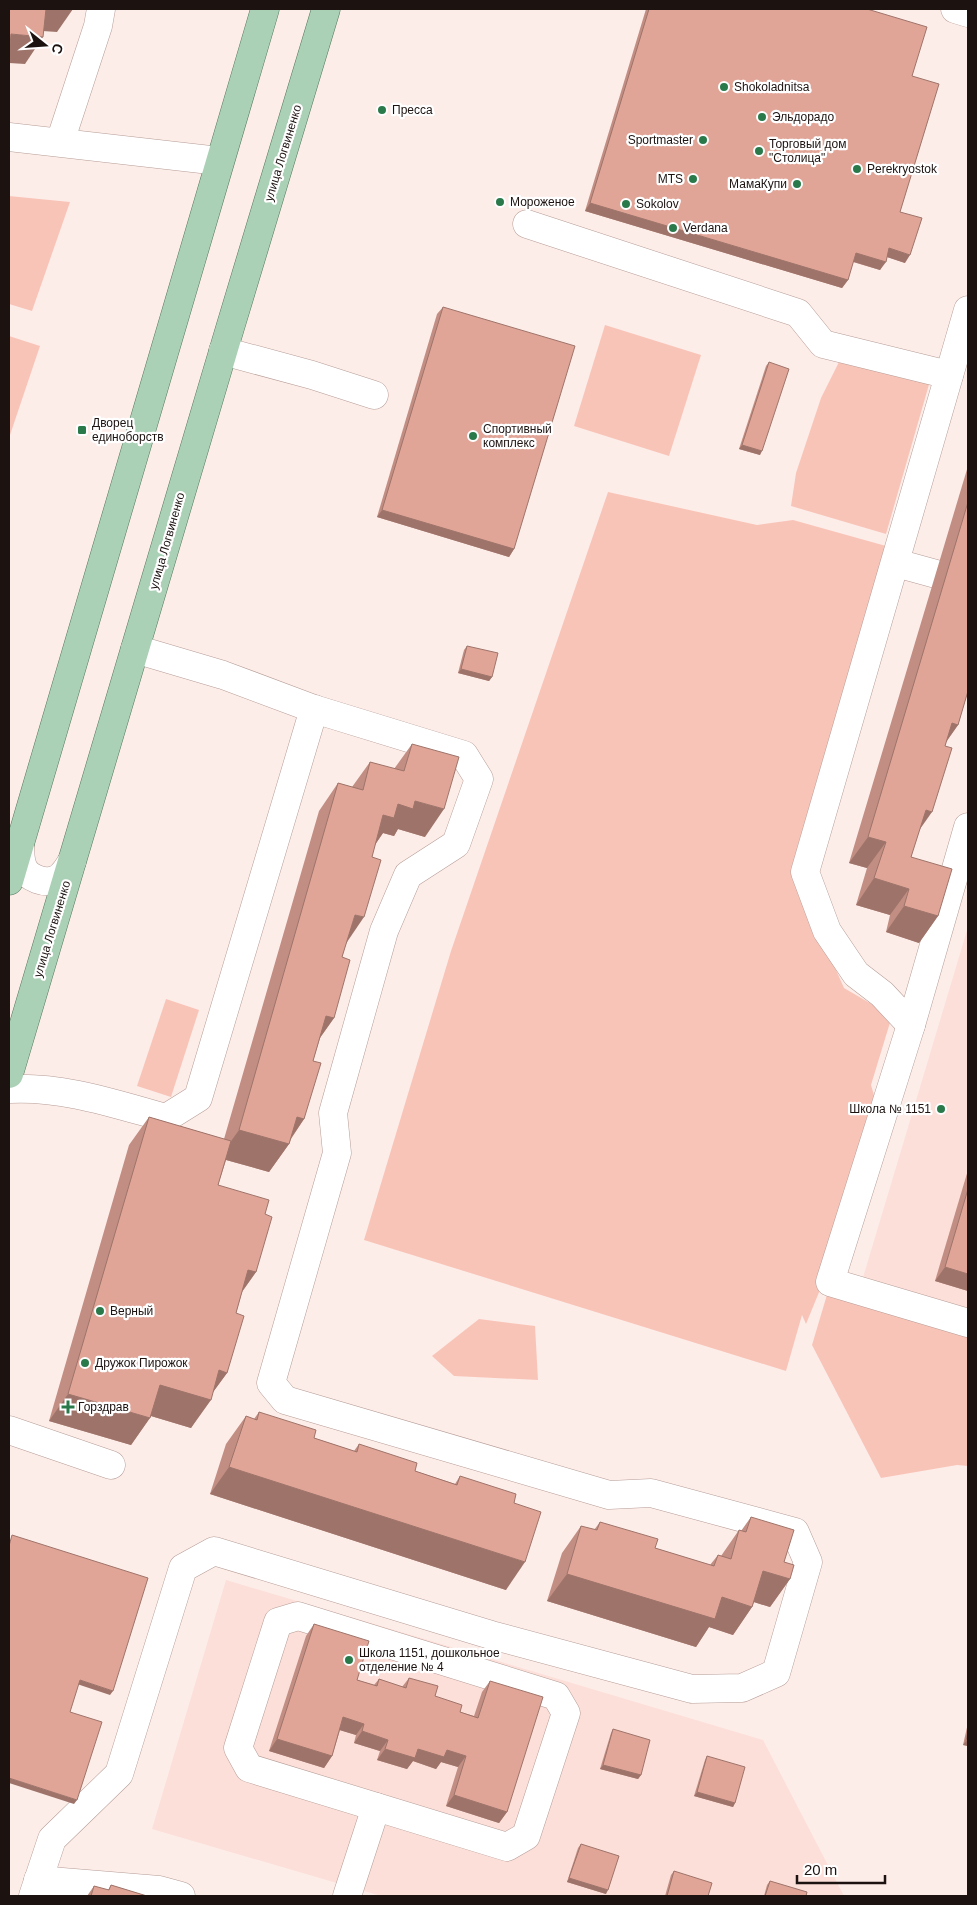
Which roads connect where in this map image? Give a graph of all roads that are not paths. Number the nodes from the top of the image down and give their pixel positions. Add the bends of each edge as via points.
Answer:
1 (101, 9) edge
2 (265, 9) edge
3 (326, 9) edge
4 (9, 137) edge
5 (60, 142) junction
6 (219, 162) junction
7 (527, 224) dead end
8 (968, 310) edge
9 (223, 351) junction
10 (949, 375) junction
11 (374, 395) dead end
12 (896, 563) junction
13 (936, 574) dead end
14 (136, 649) junction
15 (314, 709) junction
16 (968, 827) edge
17 (15, 850) edge
18 (72, 861) junction
19 (9, 881) edge
20 (910, 1025) junction
21 (9, 1074) edge
22 (9, 1089) edge
23 (968, 1323) edge
24 (9, 1430) edge
25 (111, 1465) dead end
26 (376, 1807) junction
27 (36, 1888) edge
28 (181, 1896) edge
29 (347, 1896) edge

1 - 5 street
2 - 6 main road
3 - 9 main road, улица Логвиненко
4 - 5 street
5 - 6 street
6 - 17 main road
7 - 10 street via 798,313 823,344
8 - 10 street
9 - 11 street via 312,374
9 - 14 main road, улица Логвиненко
10 - 12 street
12 - 13 street
12 - 20 street via 805,872 827,931 856,974 882,994
14 - 15 street via 223,675
14 - 18 main road, улица Логвиненко
15 - 22 street via 198,1098 166,1118 69,1093 32,1088
15 - 27 street via 464,755 479,779 456,844 408,875 384,931 333,1113 337,1153 271,1383 285,1400 609,1495 651,1493 795,1532 808,1562 776,1673 742,1688 692,1689 491,1635 214,1551 183,1568 119,1774 52,1839
16 - 20 street
17 - 18 street via 28,875 42,881 55,880
17 - 19 main road
18 - 21 main road, улица Логвиненко
20 - 23 street via 830,1282
24 - 25 street
26 - 26 street via 249,1768 238,1748 278,1622 298,1616 556,1696 566,1713 526,1836 507,1847
26 - 29 street
27 - 28 street via 159,1890

